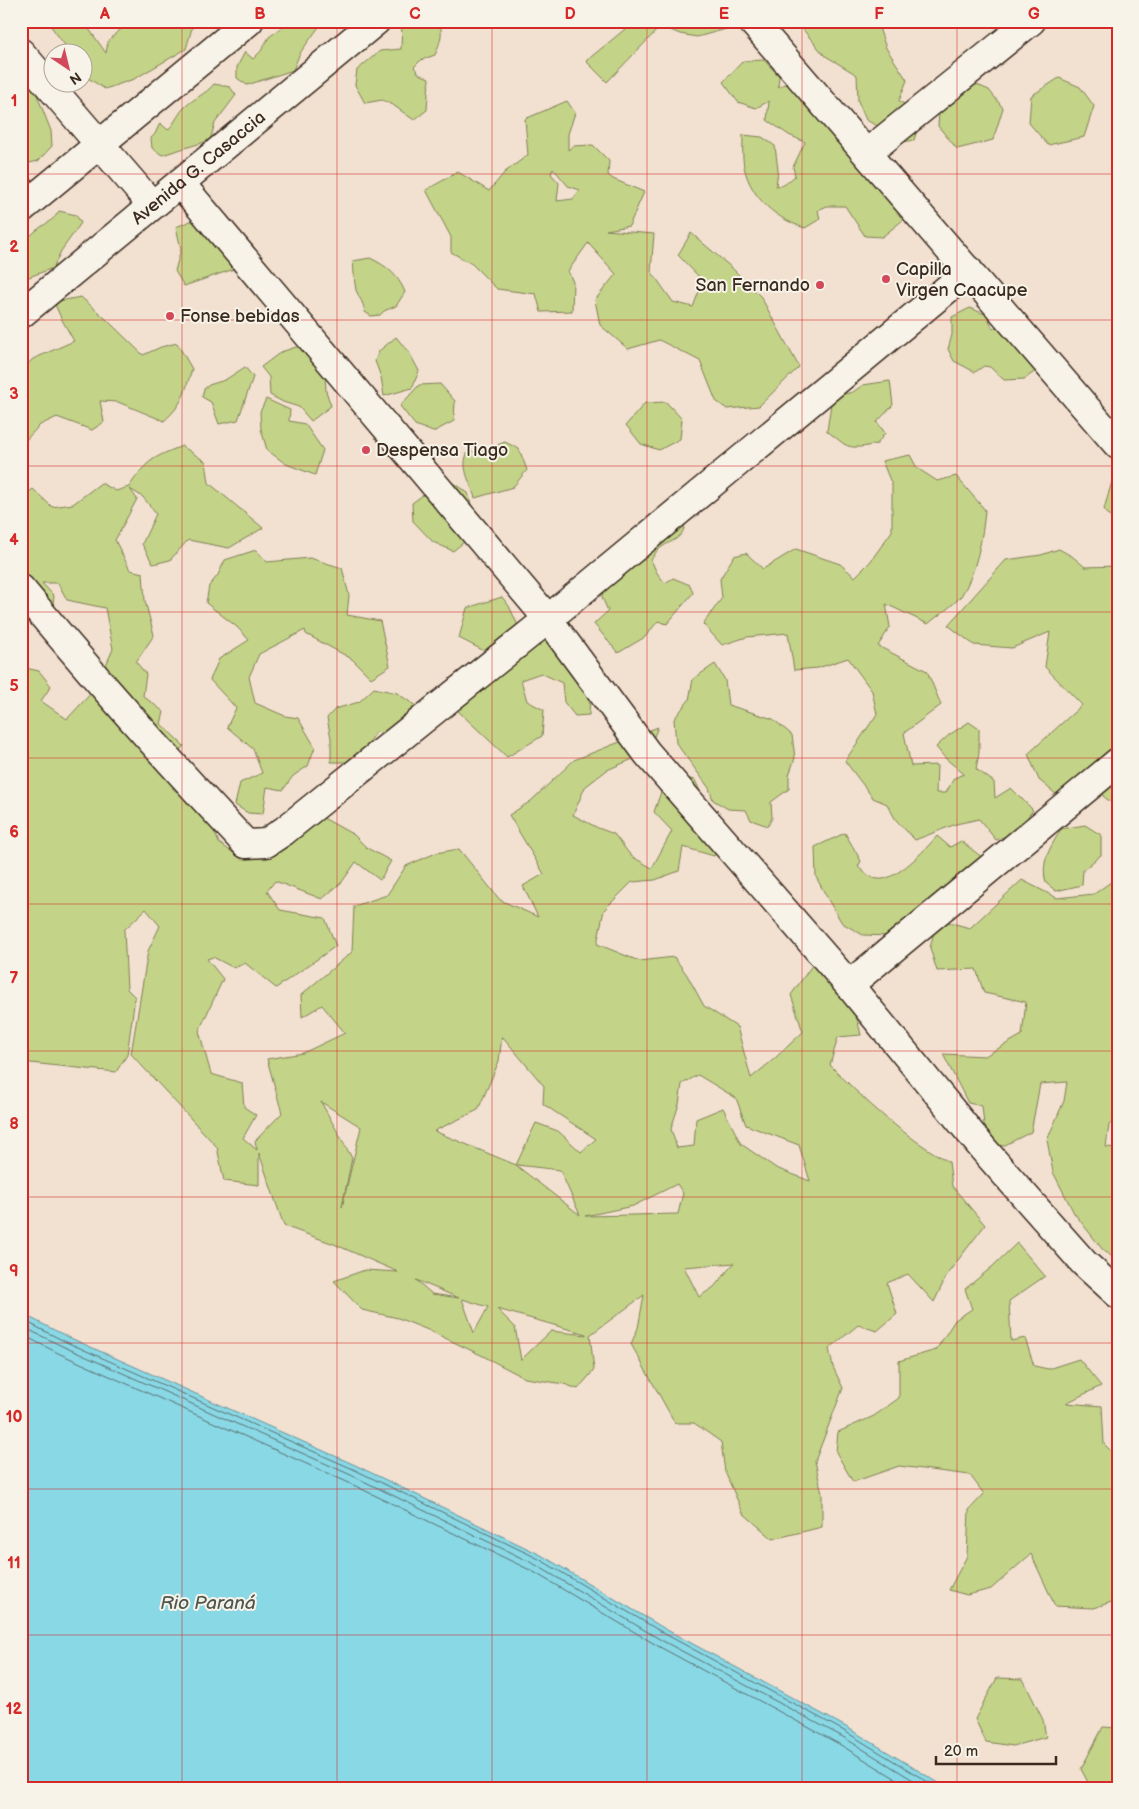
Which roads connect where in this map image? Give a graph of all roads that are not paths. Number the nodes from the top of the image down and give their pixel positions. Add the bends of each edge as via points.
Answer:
1 (249, 21) edge
2 (376, 21) edge
3 (752, 21) edge
4 (1032, 21) edge
5 (21, 53) edge
6 (100, 144) junction
7 (867, 153) junction
8 (180, 183) junction
9 (152, 205) junction
10 (21, 209) edge
11 (969, 271) junction
12 (21, 314) edge
13 (1115, 436) edge
14 (21, 588) edge
15 (548, 619) junction
16 (1118, 762) edge
17 (849, 985) junction
18 (1118, 1294) edge

1 - 6 street
2 - 8 street, Avenida G. Casaccia
3 - 7 street
4 - 7 street
5 - 6 street
6 - 9 street
6 - 10 street
7 - 11 street
8 - 9 street, Avenida G. Casaccia
8 - 15 street
9 - 12 street, Avenida G. Casaccia
11 - 13 street
11 - 15 street
14 - 15 street via 192,787 246,844 266,843 284,831
15 - 17 street via 648,753
16 - 17 street
17 - 18 street via 985,1151 1084,1263

